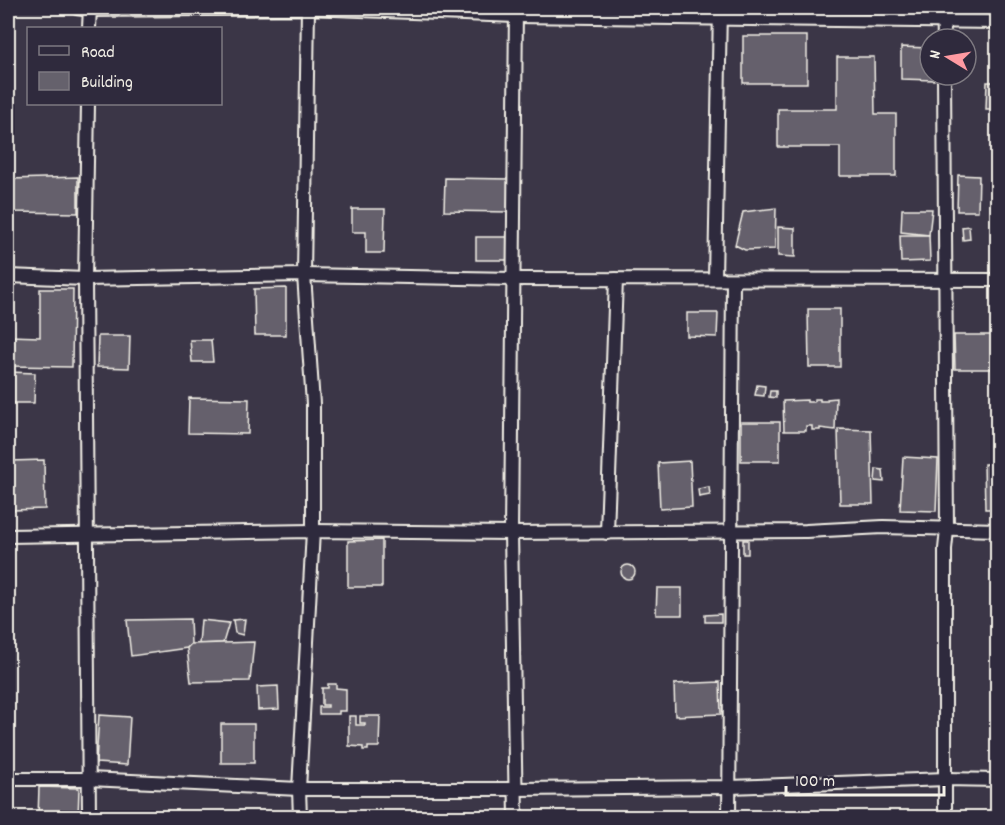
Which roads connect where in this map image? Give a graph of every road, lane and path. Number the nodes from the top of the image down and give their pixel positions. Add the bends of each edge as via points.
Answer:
1 (77, 8) edge
2 (308, 8) edge
3 (944, 8) edge
4 (90, 9) edge
5 (516, 12) edge
6 (720, 13) edge
7 (944, 21) junction
8 (998, 22) edge
9 (90, 27) edge
10 (944, 27) edge
11 (944, 87) edge
12 (88, 105) edge
13 (304, 275) junction
14 (8, 276) edge
15 (85, 279) junction
16 (513, 279) junction
17 (616, 279) junction
18 (715, 279) junction
19 (734, 280) junction
20 (945, 280) junction
21 (998, 280) edge
22 (947, 530) junction
23 (998, 530) edge
24 (313, 531) junction
25 (607, 532) junction
26 (730, 532) junction
27 (511, 533) junction
28 (8, 536) edge
29 (86, 536) junction
30 (89, 779) junction
31 (946, 779) junction
32 (8, 780) edge
33 (998, 780) edge
34 (730, 787) junction
35 (299, 789) junction
36 (516, 789) junction
37 (88, 818) edge
38 (300, 818) edge
39 (516, 818) edge
40 (729, 818) edge
41 (945, 818) edge

1 - 4 street
2 - 4 street
2 - 5 street
2 - 13 street
3 - 7 street
4 - 9 street
5 - 6 street
5 - 16 street
6 - 7 street
6 - 18 street
7 - 8 street
7 - 10 street
11 - 20 street
12 - 15 street
13 - 15 street
13 - 16 street
13 - 24 street via 313,404
14 - 15 street
15 - 29 street
16 - 17 street
16 - 27 street
17 - 18 street
17 - 25 street
18 - 19 street
19 - 20 street
19 - 26 street
20 - 21 street
20 - 22 street
22 - 23 street
22 - 26 street via 883,527
22 - 31 street
24 - 27 street
24 - 29 street
24 - 35 street
25 - 26 street
25 - 27 street
26 - 34 street
27 - 36 street
28 - 29 street
29 - 30 street
30 - 32 street
30 - 35 street
30 - 37 street
31 - 33 street
31 - 34 street
31 - 41 street
34 - 36 street
34 - 40 street
35 - 36 street
35 - 38 street
36 - 39 street

